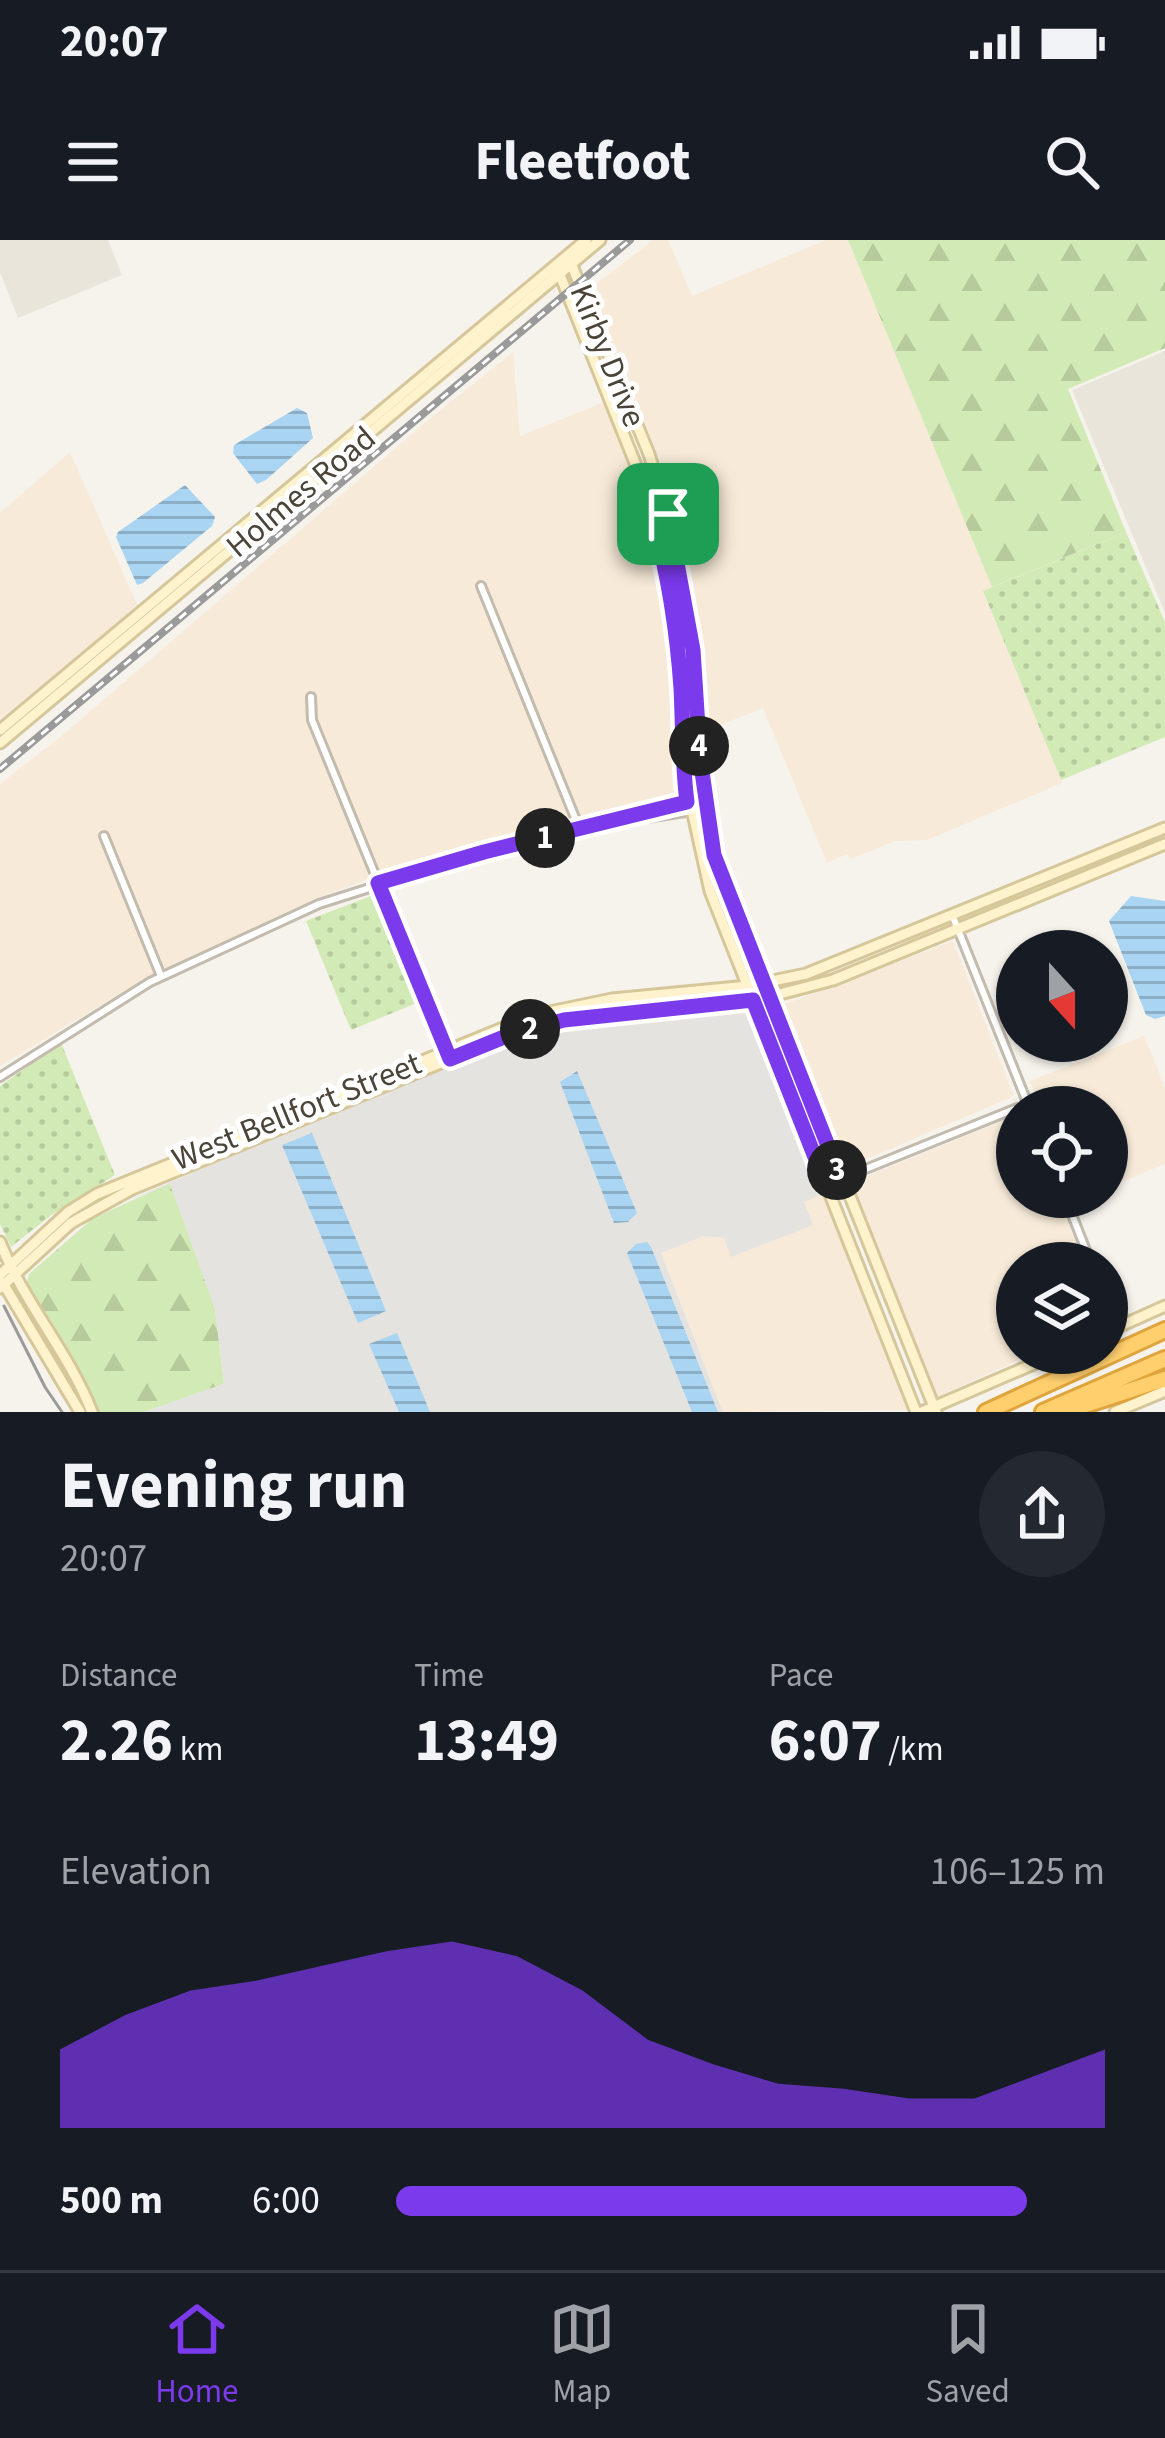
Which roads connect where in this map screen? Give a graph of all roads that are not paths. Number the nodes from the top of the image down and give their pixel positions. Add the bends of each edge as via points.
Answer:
1 (586, 240) edge
2 (600, 240) edge
3 (570, 261) junction
4 (558, 270) junction
5 (627, 399) junction
6 (614, 404) junction
7 (668, 514) junction
8 (653, 518) junction
9 (481, 586) dead end
10 (686, 592) junction
11 (670, 595) junction
12 (123, 634) junction
13 (696, 691) junction
14 (681, 692) junction
15 (311, 697) dead end
16 (0, 730) edge
17 (0, 743) edge
18 (705, 806) junction
19 (688, 807) junction
20 (1165, 828) edge
21 (580, 830) junction
22 (104, 836) dead end
23 (1127, 844) junction
24 (1165, 844) edge
25 (1132, 858) junction
26 (1048, 878) junction
27 (378, 883) junction
28 (1053, 891) junction
29 (952, 917) junction
30 (958, 930) junction
31 (864, 953) junction
32 (739, 963) junction
33 (867, 968) junction
34 (160, 976) junction
35 (763, 983) junction
36 (748, 986) junction
37 (722, 988) junction
38 (769, 997) junction
39 (611, 999) junction
40 (753, 1000) junction
41 (614, 1013) junction
42 (448, 1054) junction
43 (0, 1077) edge
44 (1016, 1086) edge
45 (996, 1117) edge
46 (841, 1179) junction
47 (826, 1185) junction
48 (0, 1242) edge
49 (12, 1270) junction
50 (1, 1281) edge
51 (890, 1302) junction
52 (1165, 1306) edge
53 (874, 1309) junction
54 (1128, 1323) edge
55 (1165, 1326) edge
56 (1165, 1359) edge
57 (1012, 1374) edge
58 (1165, 1379) edge
59 (1165, 1390) edge
60 (966, 1394) junction
61 (935, 1410) edge
62 (80, 1412) edge
63 (92, 1412) edge
64 (919, 1412) edge
65 (952, 1412) edge
66 (986, 1412) edge
67 (1043, 1412) edge
68 (1064, 1412) edge
69 (1115, 1412) edge

1 - 3 main road, Holmes Road
2 - 3 main road, Holmes Road
3 - 4 main road, Holmes Road
3 - 5 main road, Kirby Drive
4 - 6 main road, Kirby Drive
4 - 12 main road, Holmes Road
5 - 6 main road
5 - 7 main road, Kirby Drive
6 - 8 main road, Kirby Drive
7 - 8 main road
7 - 10 main road, Kirby Drive
8 - 11 main road, Kirby Drive
9 - 21 street
10 - 11 main road
10 - 13 main road, Kirby Drive
11 - 14 main road, Kirby Drive
12 - 16 main road, Holmes Road
12 - 17 main road, Holmes Road
13 - 14 main road
13 - 18 main road, Kirby Drive
14 - 19 main road, Kirby Drive
15 - 27 street via 312,720
18 - 19 street
18 - 35 main road, Kirby Drive via 721,877
19 - 21 street
19 - 32 main road, Kirby Drive
20 - 23 main road, West Bellfort Street
21 - 27 street
22 - 34 street
23 - 25 main road
23 - 26 main road, West Bellfort Street
24 - 25 main road, West Bellfort Street
25 - 28 main road, West Bellfort Street
26 - 28 main road
26 - 29 main road, West Bellfort Street
27 - 34 street
27 - 42 street
28 - 30 main road, West Bellfort Street
29 - 30 street
29 - 31 main road, West Bellfort Street
30 - 33 main road, West Bellfort Street
30 - 44 street
31 - 33 main road
31 - 35 main road, West Bellfort Street
32 - 36 main road, Kirby Drive
32 - 37 main road via 736,979
33 - 38 main road, West Bellfort Street
34 - 43 street
35 - 36 main road, West Bellfort Street
35 - 38 main road, Kirby Drive
36 - 37 main road, West Bellfort Street
36 - 40 main road, Kirby Drive
37 - 39 main road, West Bellfort Street
38 - 40 main road, West Bellfort Street
38 - 46 main road, Kirby Drive
39 - 41 main road
39 - 42 main road, West Bellfort Street via 536,1015
40 - 41 main road, West Bellfort Street
40 - 47 main road, Kirby Drive
41 - 42 main road, West Bellfort Street
42 - 49 main road, West Bellfort Street via 132,1189
45 - 46 street
46 - 47 street
46 - 51 main road, Kirby Drive
47 - 53 main road, Kirby Drive
48 - 49 main road
49 - 50 main road, West Bellfort Street
49 - 63 main road
50 - 62 main road
51 - 53 main road
51 - 61 main road, Kirby Drive
52 - 54 main road
53 - 64 main road, Kirby Drive
55 - 66 highway
56 - 67 highway
57 - 60 main road
58 - 68 highway
59 - 69 main road
60 - 61 main road
60 - 65 main road
61 - 64 main road

